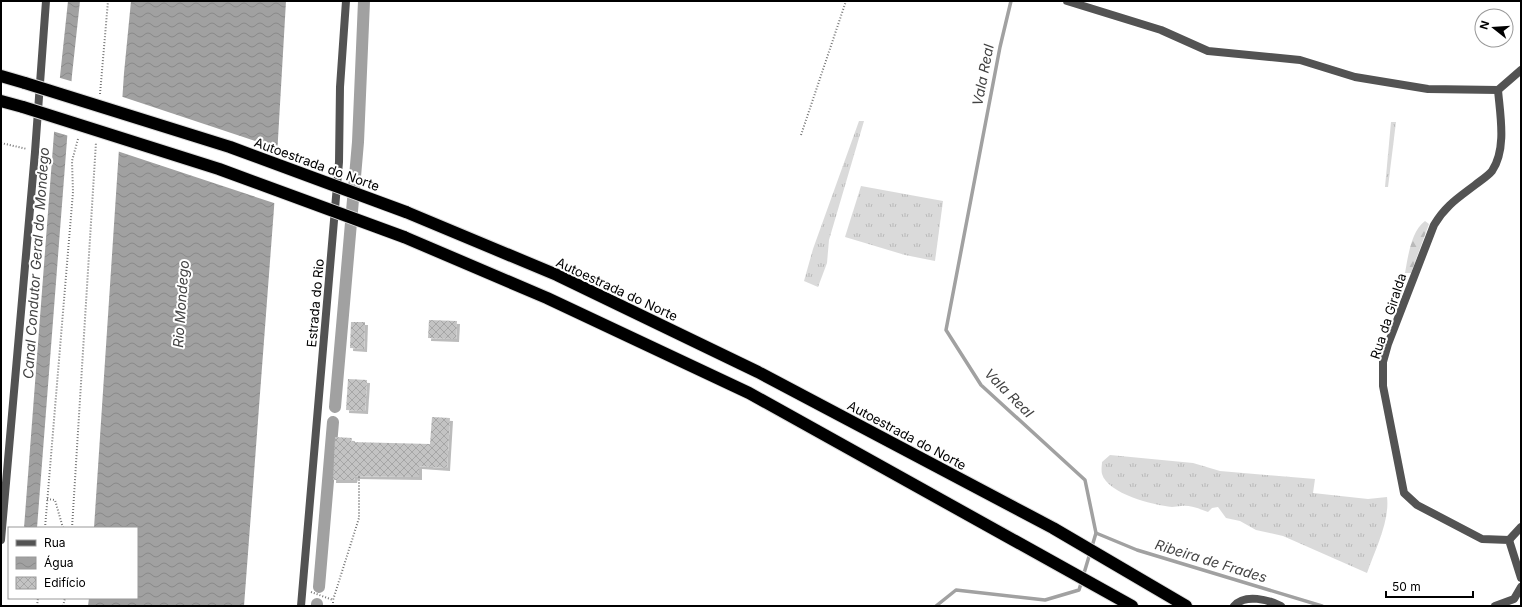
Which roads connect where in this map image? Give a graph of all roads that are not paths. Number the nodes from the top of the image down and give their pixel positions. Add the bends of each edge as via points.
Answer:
1 (46, 1) edge
2 (346, 1) edge
3 (1067, 1) edge
4 (1521, 70) edge
5 (1, 76) edge
6 (1498, 90) junction
7 (1, 101) edge
8 (1521, 527) edge
9 (1, 540) edge
10 (1509, 540) junction
11 (1521, 578) edge
12 (1521, 587) edge
13 (301, 606) edge
14 (1132, 606) edge
15 (1186, 606) edge
16 (1234, 606) edge
17 (1281, 606) edge
18 (1496, 606) edge

1 - 9 street
2 - 13 street, Estrada do Rio via 340,87 339,162
3 - 6 street via 1161,30 1208,51 1300,60 1355,77 1428,89
4 - 6 street
5 - 15 highway, Autoestrada do Norte, bridge via 276,163 406,212 557,275 758,372 1053,528
6 - 10 street, Rua da Giralda via 1501,125 1496,160 1491,172 1443,210 1434,225 1388,344 1383,362 1383,386 1404,492 1416,505 1482,539
7 - 14 highway, bridge via 212,166 404,236 547,298 749,393
8 - 10 street
10 - 11 street
12 - 18 street via 1514,599
16 - 17 street via 1252,599 1269,600

